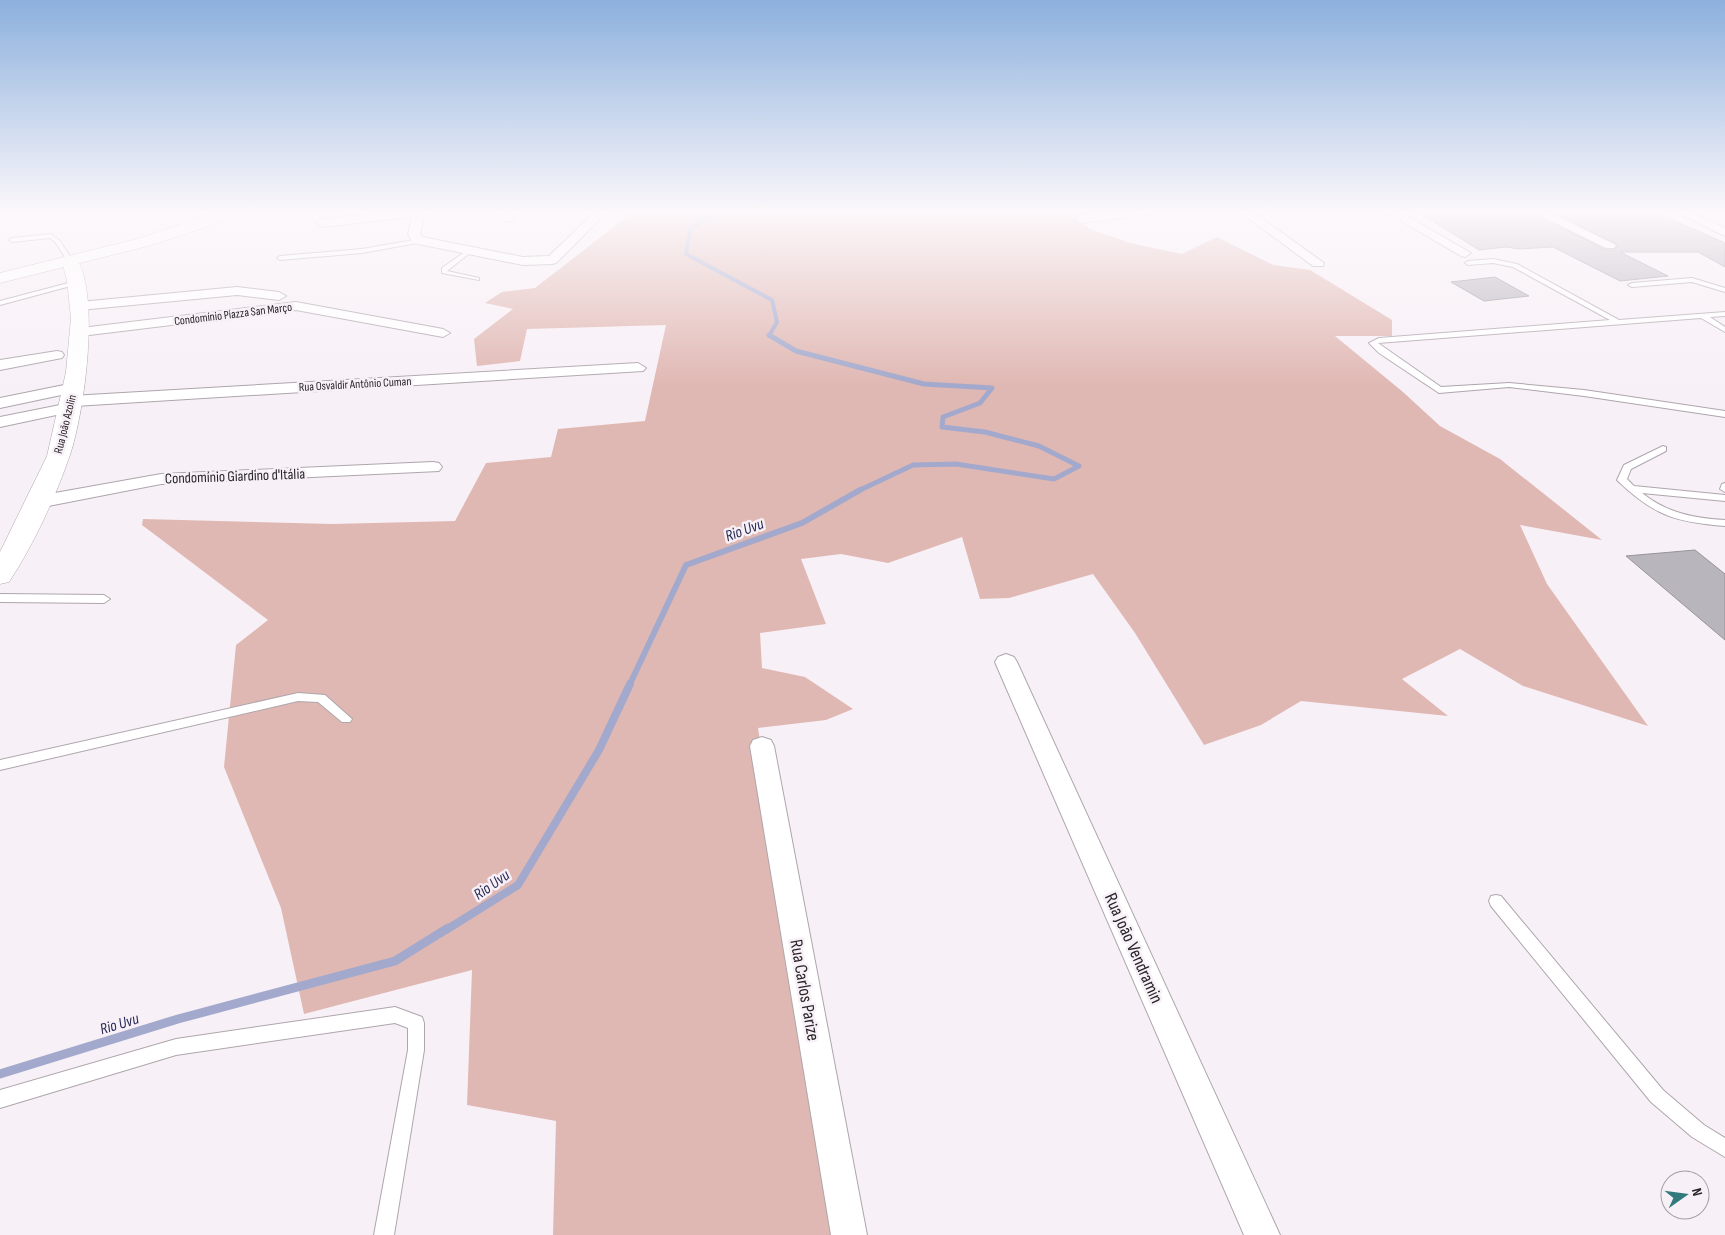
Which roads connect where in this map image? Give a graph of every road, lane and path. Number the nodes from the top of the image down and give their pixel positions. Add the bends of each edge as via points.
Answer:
1 (34, 270) edge
2 (72, 270) edge
3 (444, 270) edge
4 (1522, 270) edge
5 (0, 278) edge
6 (477, 278) dead end
7 (76, 283) junction
8 (1632, 285) dead end
9 (1725, 290) edge
10 (279, 296) dead end
11 (0, 303) edge
12 (80, 306) junction
13 (1725, 314) edge
14 (1703, 316) junction
15 (1618, 322) junction
16 (1725, 330) edge
17 (81, 332) junction
18 (443, 333) dead end
19 (57, 355) dead end
20 (0, 365) edge
21 (638, 368) dead end
22 (72, 399) junction
23 (0, 403) edge
24 (1725, 414) edge
25 (0, 422) edge
26 (1663, 449) dead end
27 (433, 467) dead end
28 (1631, 489) junction
29 (1725, 498) edge
30 (38, 502) junction
31 (1725, 523) edge
32 (0, 576) edge
33 (0, 598) edge
34 (104, 599) dead end
35 (1006, 662) dead end
36 (346, 719) dead end
37 (762, 746) dead end
38 (0, 765) edge
39 (1496, 901) dead end
40 (0, 1099) edge
41 (1725, 1148) edge
42 (384, 1235) edge
43 (849, 1235) edge
44 (1262, 1235) edge

1 - 5 street
2 - 7 street, Rua João Azolin
3 - 6 lane
4 - 15 lane
7 - 11 lane
7 - 12 street, Rua João Azolin
8 - 9 lane via 1692,280
10 - 12 street via 237,291
12 - 17 street, Rua João Azolin
13 - 14 lane
14 - 15 lane
14 - 16 lane
15 - 24 lane via 1373,342 1382,352 1439,390 1510,384
17 - 18 street, Condomínio Piazza San Março via 296,306
17 - 22 street, Rua João Azolin via 81,352
19 - 20 street
21 - 22 street, Rua Osvaldir Antônio Cuman
22 - 23 street
22 - 25 street
22 - 30 street, Rua João Azolin via 59,454
26 - 28 lane via 1627,467 1622,480
27 - 30 street, Condomínio Giardino d'Itália via 160,479
28 - 29 lane
28 - 31 lane via 1661,513 1682,520
30 - 32 street, Rua João Azolin
33 - 34 lane
35 - 44 street, Rua João Vendramin
36 - 38 lane via 320,698 298,697
37 - 43 street, Rua Carlos Parize
39 - 41 lane via 1658,1096 1698,1131
40 - 42 lane via 176,1047 395,1015 416,1023 416,1050

